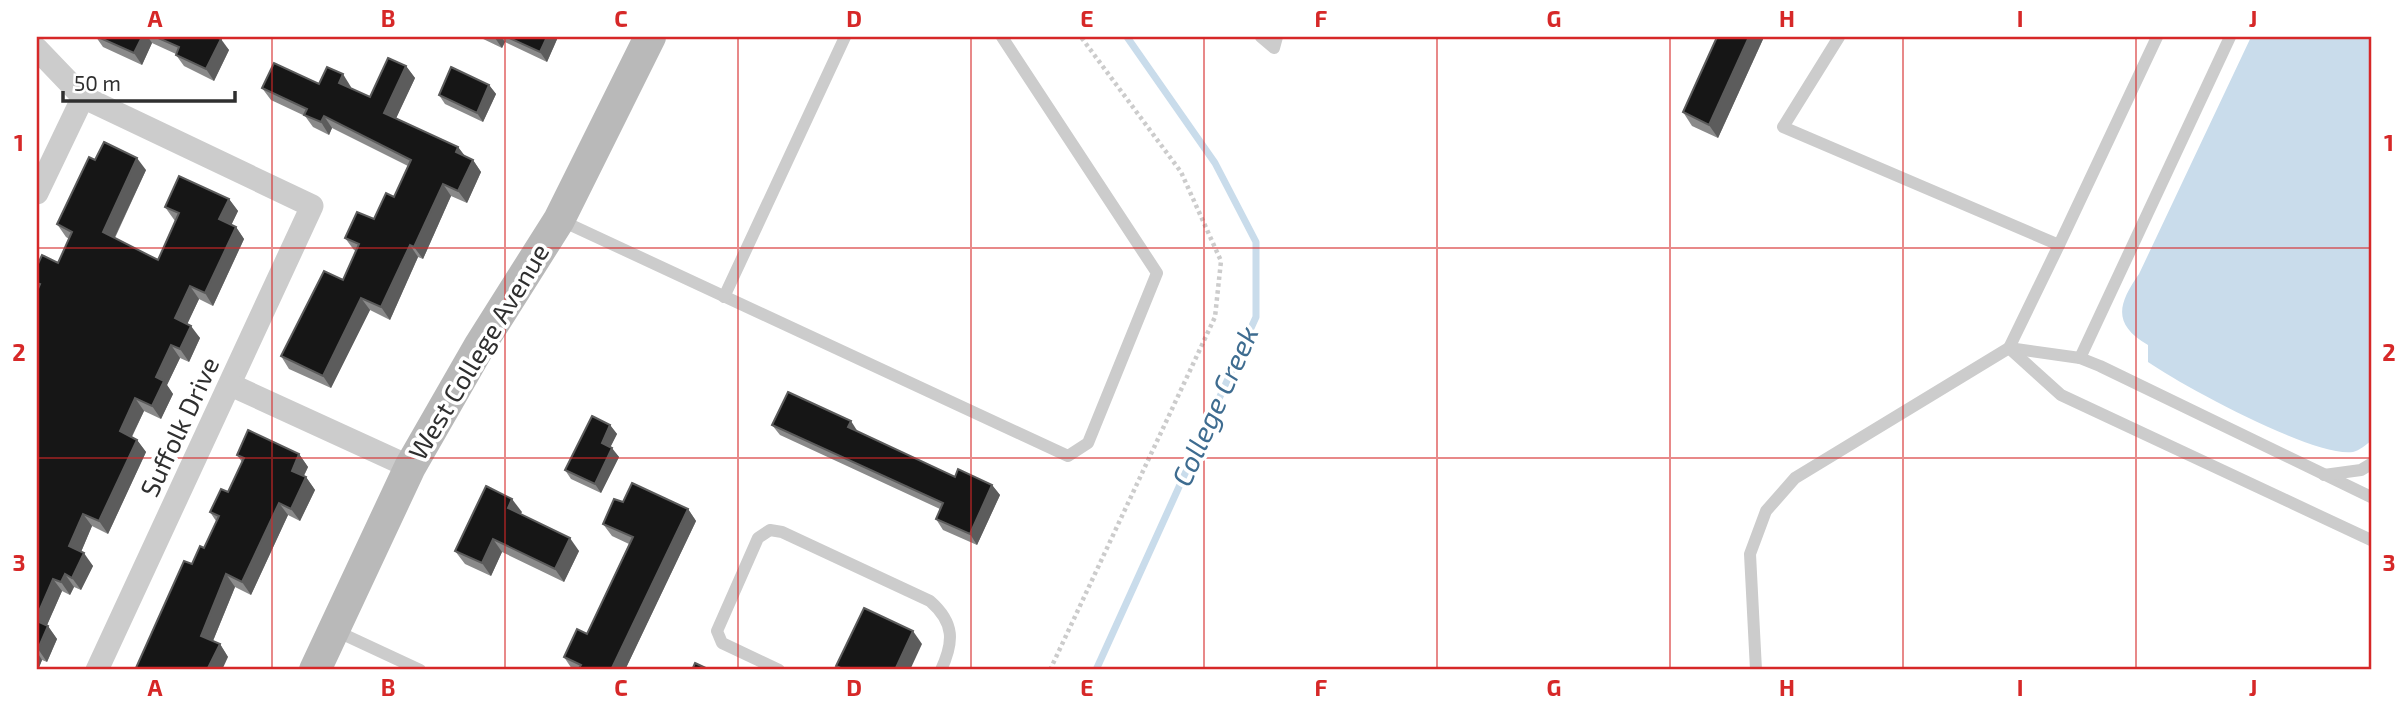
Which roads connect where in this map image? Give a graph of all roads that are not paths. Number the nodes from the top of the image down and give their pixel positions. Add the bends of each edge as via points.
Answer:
1 (650, 37) edge
2 (845, 37) edge
3 (1002, 37) edge
4 (1261, 37) edge
5 (1278, 37) edge
6 (1839, 37) edge
7 (2157, 37) edge
8 (2230, 37) edge
9 (37, 50) edge
10 (83, 97) junction
11 (37, 193) edge
12 (559, 220) junction
13 (2059, 246) junction
14 (724, 298) junction
15 (2009, 348) junction
16 (2080, 358) junction
17 (231, 385) junction
18 (2371, 464) edge
19 (410, 467) junction
20 (2323, 475) junction
21 (2371, 498) edge
22 (2371, 540) edge
23 (334, 629) junction
24 (97, 670) edge
25 (315, 670) edge
26 (420, 670) edge
27 (779, 670) edge
28 (941, 670) edge
29 (1756, 670) edge

1 - 12 main road, West College Avenue
2 - 14 lane
3 - 14 lane via 1157,274 1088,443 1068,456
4 - 5 lane via 1274,48
6 - 13 lane via 1783,127
7 - 13 lane
8 - 16 lane
9 - 10 street
10 - 11 street
10 - 17 street, Suffolk Drive via 312,206
12 - 14 lane
12 - 19 main road, West College Avenue
13 - 15 lane
15 - 16 lane
15 - 22 lane via 2061,395
15 - 29 lane via 1795,478 1766,511 1750,554
16 - 20 lane
17 - 19 street
17 - 24 street, Suffolk Drive
18 - 20 lane via 2361,470
19 - 23 main road, West College Avenue
20 - 21 lane
23 - 25 main road, West College Avenue
23 - 26 lane
27 - 28 lane via 722,643 716,631 758,538 770,530 930,601 941,611 952,635

